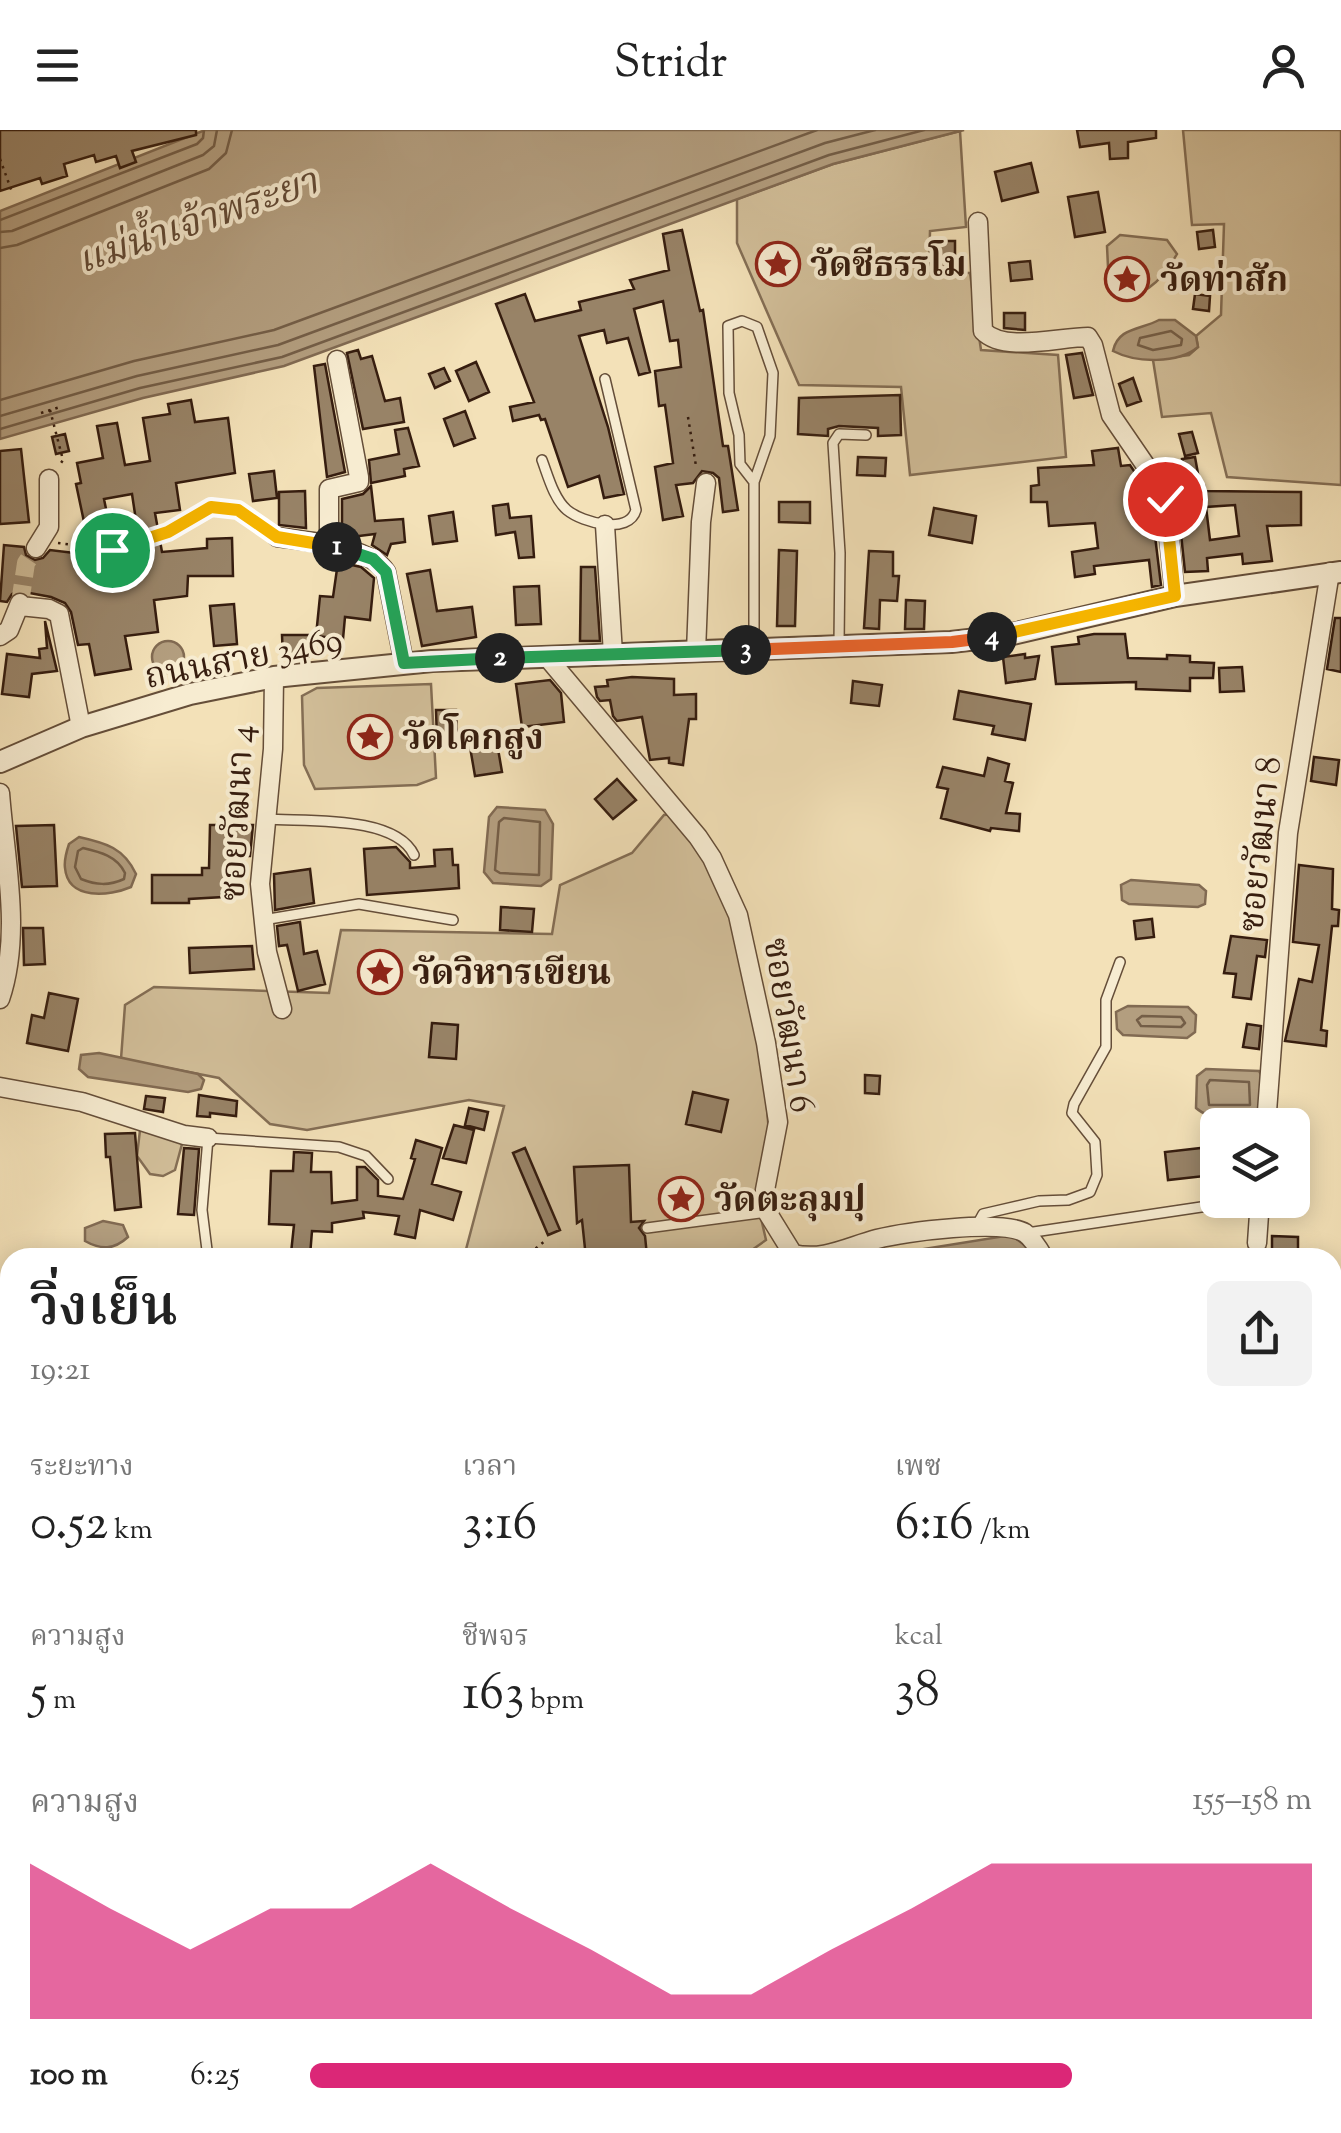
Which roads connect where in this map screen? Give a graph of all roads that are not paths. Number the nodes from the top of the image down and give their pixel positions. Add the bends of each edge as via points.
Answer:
1 (978, 222) dead end
2 (338, 360) dead end
3 (605, 379) dead end
4 (866, 435) dead end
5 (542, 460) dead end
6 (49, 479) road end
7 (754, 482) junction
8 (706, 483) dead end
9 (178, 523) road end
10 (605, 524) junction
11 (277, 537) joint
12 (39, 544) tunnel mouth
13 (330, 545) junction
14 (1335, 572) edge
15 (1175, 596) junction
16 (0, 636) edge
17 (839, 647) junction
18 (754, 650) junction
19 (696, 652) junction
20 (613, 654) junction
21 (547, 656) junction
22 (404, 663) junction
23 (274, 677) junction
24 (81, 727) junction
25 (0, 762) edge
26 (0, 793) edge
27 (267, 819) junction
28 (414, 855) dead end
29 (263, 920) junction
30 (453, 920) dead end
31 (1120, 962) dead end
32 (0, 999) edge
33 (282, 1009) dead end
34 (0, 1087) edge
35 (1267, 1108) edge
36 (208, 1138) junction
37 (388, 1180) dead end
38 (1200, 1207) edge
39 (767, 1212) junction
40 (1259, 1218) edge
41 (647, 1228) dead end
42 (976, 1228) junction
43 (1024, 1233) junction
44 (1257, 1243) dead end
45 (207, 1248) edge
46 (789, 1248) edge
47 (850, 1248) edge
48 (1036, 1248) edge

1 - 15 street via 984,331 1006,343 1088,337 1111,416 1165,499
2 - 13 street via 359,482 329,490
3 - 10 lane via 636,510 628,523
4 - 17 lane via 840,434 833,443
5 - 10 lane via 568,511
6 - 12 street via 48,527
7 - 7 lane via 740,464 730,394 728,326 742,321 757,326 773,374 770,436
7 - 18 lane
8 - 19 street
9 - 11 lane via 211,507 238,510
10 - 20 street
11 - 13 street
13 - 22 street via 381,564
14 - 15 street, ถนนสาย 3469
14 - 35 street, ซอยวัฒนา 8 via 1288,833
15 - 17 street, ถนนสาย 3469 via 1004,636
16 - 24 street via 20,605 59,614
17 - 18 street, ถนนสาย 3469
18 - 19 street, ถนนสาย 3469
19 - 20 street, ถนนสาย 3469
20 - 21 street, ถนนสาย 3469
21 - 22 street, ถนนสาย 3469
21 - 39 street, ซอยวัฒนา 6 via 698,838 738,915 778,1122
22 - 23 street, ถนนสาย 3469
23 - 24 street, ถนนสาย 3469
23 - 27 street, ซอยวัฒนา 4
24 - 25 street, ถนนสาย 3469
26 - 32 street via 12,940
27 - 28 lane via 371,826 394,833
27 - 29 street, ซอยวัฒนา 4
29 - 30 lane via 359,904
29 - 33 street, ซอยวัฒนา 4
31 - 42 lane via 1106,1000 1106,1047 1072,1113 1096,1142 1090,1192 983,1214
34 - 36 street
36 - 37 lane via 340,1147 366,1156
36 - 45 lane via 202,1210
38 - 43 lane
39 - 41 lane
39 - 46 street
40 - 44 street
42 - 43 street
42 - 47 street
43 - 48 street

